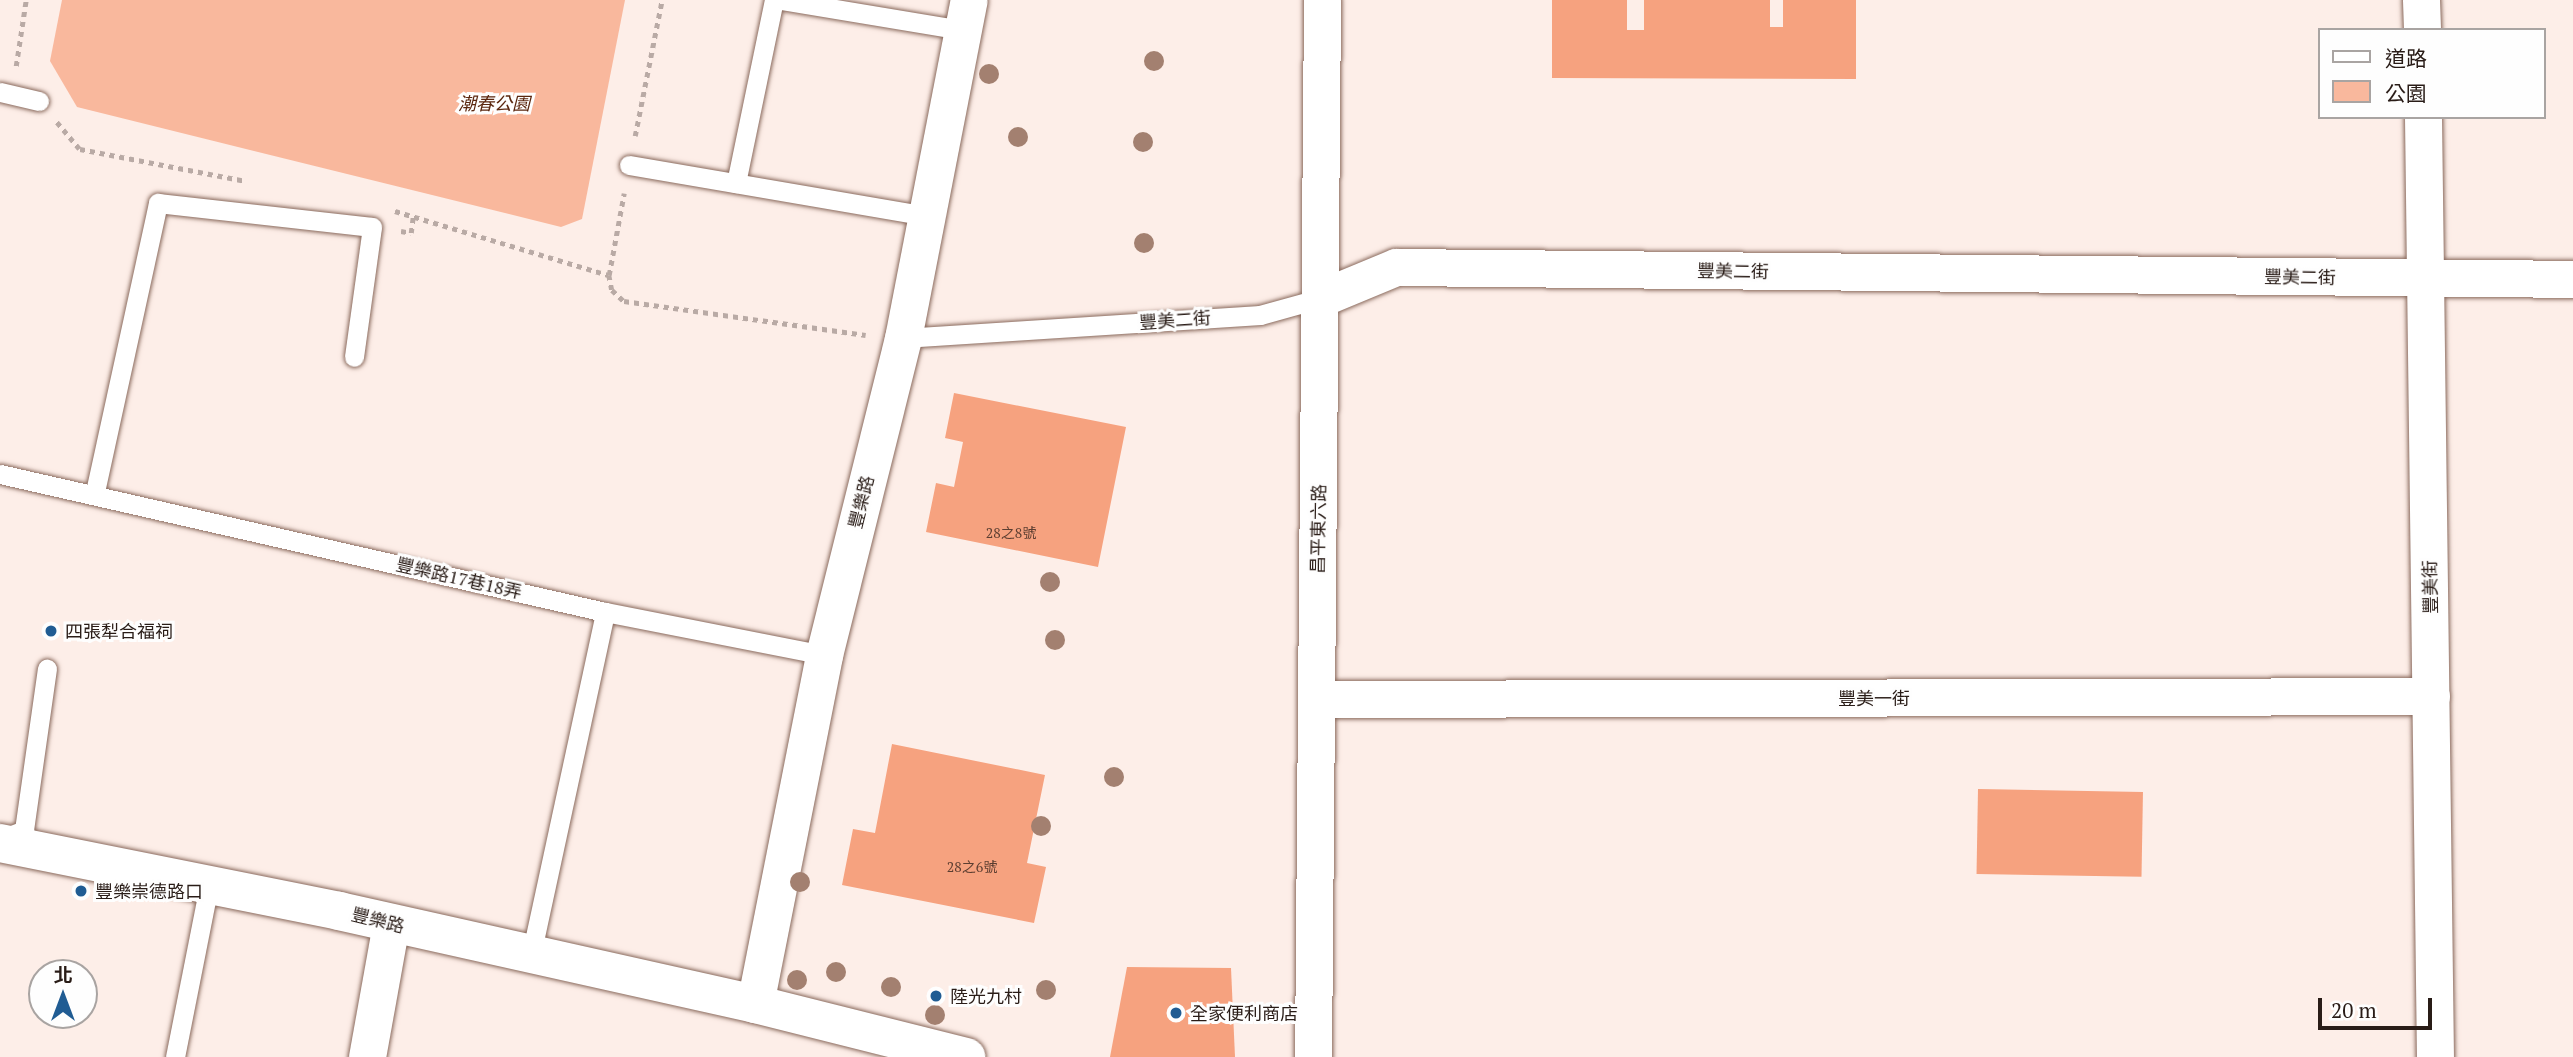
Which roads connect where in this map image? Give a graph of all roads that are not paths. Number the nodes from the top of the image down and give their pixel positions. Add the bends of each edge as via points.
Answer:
1 (775, 0) edge
2 (781, 0) edge
3 (1322, 0) edge
4 (2421, 0) edge
5 (966, 15) edge
6 (2422, 28) edge
7 (0, 92) edge
8 (39, 101) road end
9 (2423, 119) edge
10 (629, 165) road end
11 (736, 183) junction
12 (926, 216) junction
13 (2426, 279) junction
14 (2573, 279) edge
15 (1321, 298) junction
16 (903, 338) junction
17 (354, 357) dead end
18 (0, 474) edge
19 (95, 492) junction
20 (605, 612) junction
21 (824, 655) junction
22 (47, 668) dead end
23 (2431, 696) junction
24 (1316, 699) junction
25 (0, 841) edge
26 (209, 886) junction
27 (391, 925) junction
28 (531, 955) junction
29 (755, 1004) junction
30 (175, 1057) edge
31 (367, 1057) edge
32 (966, 1057) edge
33 (1312, 1057) edge
34 (2435, 1057) edge

1 - 11 lane
2 - 5 lane
3 - 15 street, 昌平東六路
4 - 6 street
5 - 12 street, 豐樂路
7 - 8 lane
9 - 13 street, 豐美街
10 - 11 lane
11 - 12 lane
12 - 16 street, 豐樂路
13 - 14 street, 豐美二街
13 - 15 street, 豐美二街 via 1396,267
13 - 23 street, 豐美街
15 - 16 lane, 豐美二街 via 1260,314
15 - 24 street, 昌平東六路
16 - 21 street, 豐樂路
17 - 19 lane via 372,227 158,203
18 - 19 lane, 豐樂路17巷18弄
19 - 20 lane, 豐樂路17巷18弄
20 - 21 lane, 豐樂路17巷18弄
20 - 28 lane
21 - 29 street, 豐樂路
22 - 25 lane via 24,830
23 - 24 street, 豐美一街
23 - 34 street, 豐美街
24 - 33 street, 昌平東六路
25 - 26 street, 豐樂路
26 - 27 street, 豐樂路
26 - 30 lane
27 - 28 street, 豐樂路
27 - 31 street
28 - 29 street, 豐樂路
29 - 32 street, 豐樂路

